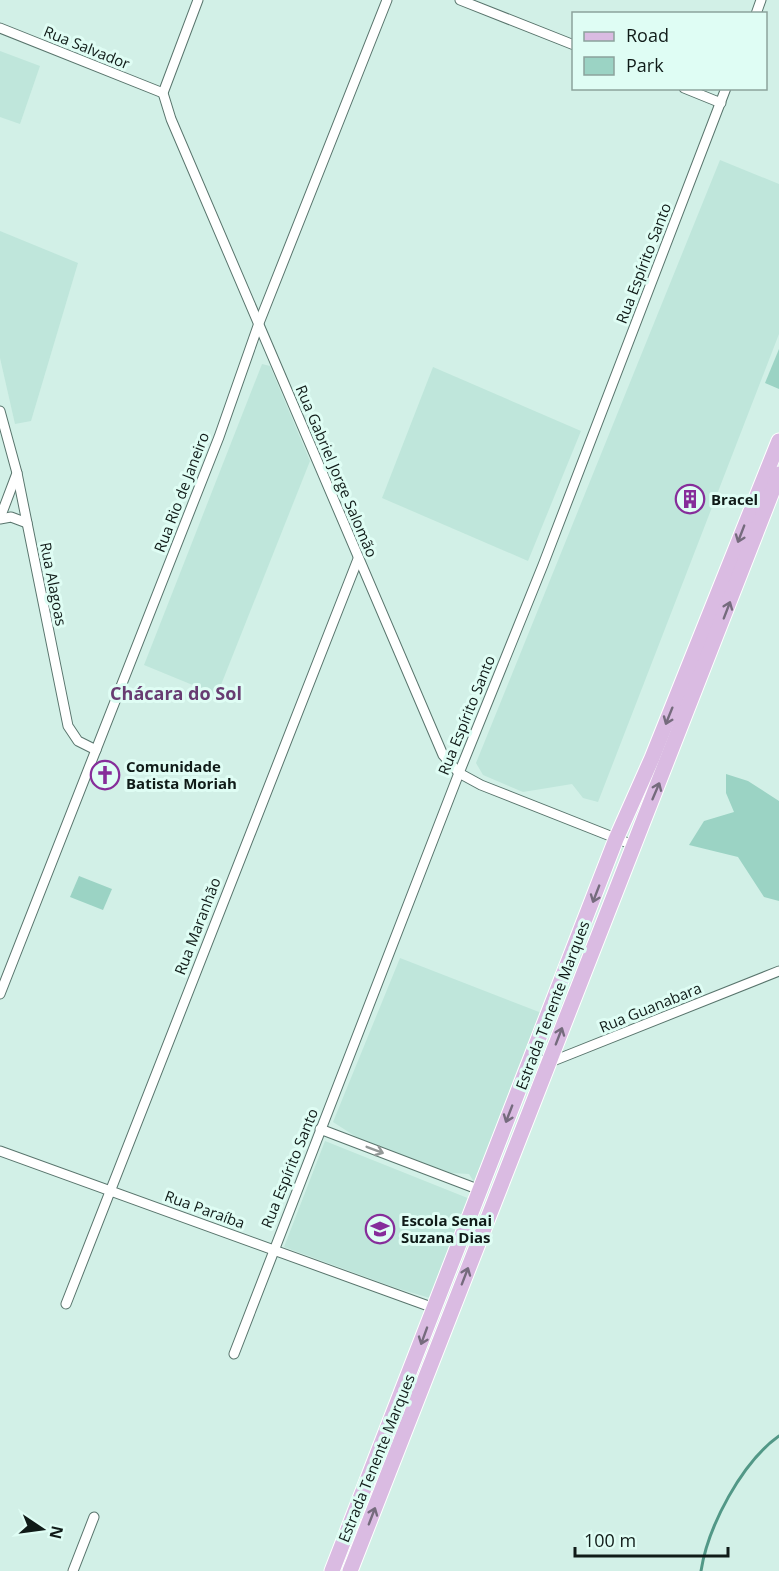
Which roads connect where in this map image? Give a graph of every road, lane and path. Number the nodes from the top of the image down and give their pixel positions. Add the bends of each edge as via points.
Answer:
1 (198, 0) edge
2 (387, 0) edge
3 (460, 0) edge
4 (0, 28) edge
5 (572, 45) edge
6 (689, 90) edge
7 (725, 90) edge
8 (163, 93) junction
9 (721, 103) junction
10 (259, 324) junction
11 (0, 411) edge
12 (779, 441) edge
13 (17, 473) junction
14 (779, 474) edge
15 (0, 519) edge
16 (27, 523) junction
17 (358, 559) junction
18 (96, 750) junction
19 (459, 773) junction
20 (616, 839) junction
21 (633, 845) junction
22 (779, 971) edge
23 (0, 994) edge
24 (532, 1056) junction
25 (548, 1063) junction
26 (320, 1129) junction
27 (0, 1151) edge
28 (480, 1190) junction
29 (110, 1191) junction
30 (273, 1249) junction
31 (66, 1304) dead end
32 (434, 1308) junction
33 (234, 1354) dead end
34 (94, 1517) dead end
35 (73, 1571) edge
36 (332, 1571) edge
37 (351, 1571) edge

1 - 8 street
2 - 10 street, Rua Rio de Janeiro
3 - 5 street
4 - 8 street, Rua Salvador
6 - 9 street
7 - 9 street, Rua Espírito Santo
8 - 10 street, Rua Gabriel Jorge Salomão via 197,184
9 - 19 street, Rua Espírito Santo
10 - 17 street, Rua Gabriel Jorge Salomão
10 - 18 street, Rua Rio de Janeiro via 219,437
11 - 13 street, Rua Alagoas
12 -> 20 main road, Estrada Tenente Marques
13 - 15 street
13 - 16 street, Rua Alagoas
21 -> 14 main road, Estrada Tenente Marques
15 - 16 street via 11,517
16 - 18 street, Rua Alagoas via 68,726 78,741
17 - 19 street, Rua Gabriel Jorge Salomão via 431,731
17 - 29 street, Rua Maranhão
18 - 23 street, Rua Rio de Janeiro
19 - 20 street, Rua Gabriel Jorge Salomão
19 - 26 street, Rua Espírito Santo
20 - 21 street, Rua Gabriel Jorge Salomão
20 -> 24 main road, Estrada Tenente Marques
25 -> 21 main road, Estrada Tenente Marques
22 - 25 street, Rua Guanabara
24 - 25 street
24 -> 28 main road, Estrada Tenente Marques
37 -> 25 main road, Estrada Tenente Marques
26 -> 28 street
26 - 30 street, Rua Espírito Santo
27 - 29 street, Rua Paraíba
28 - 32 main road, Estrada Tenente Marques
29 - 30 street, Rua Paraíba
29 - 31 street, Rua Maranhão
30 - 32 street, Rua Paraíba
30 - 33 street, Rua Espírito Santo
32 -> 36 main road, Estrada Tenente Marques
34 - 35 street

